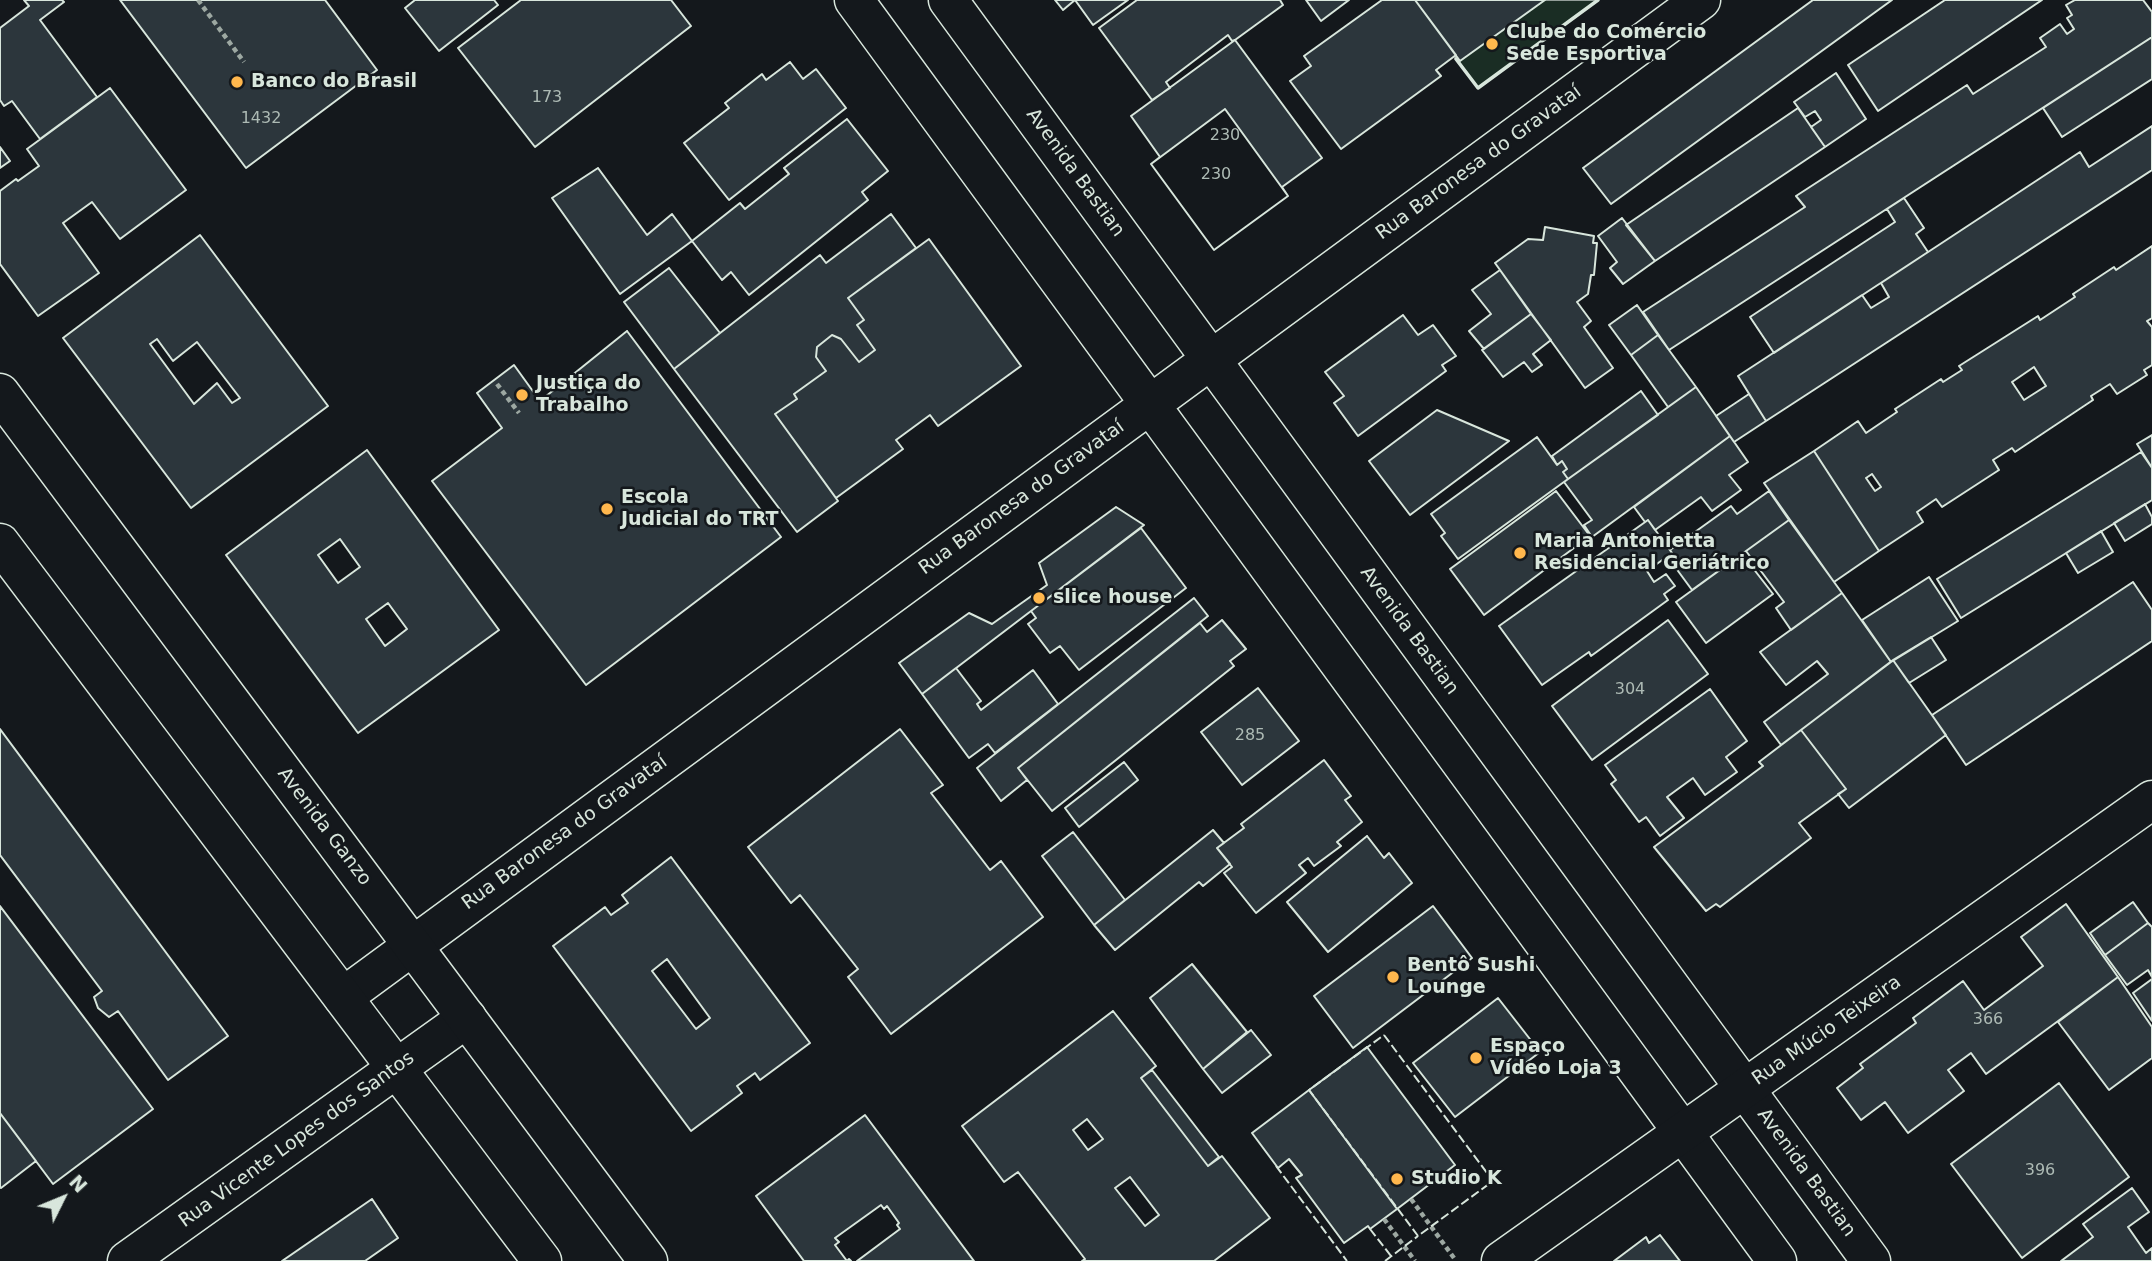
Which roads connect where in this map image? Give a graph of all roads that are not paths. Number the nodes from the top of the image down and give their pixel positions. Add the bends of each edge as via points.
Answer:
1 (854, 0) edge
2 (948, 0) edge
3 (1701, 0) edge
4 (1211, 359) junction
5 (0, 393) edge
6 (1150, 404) junction
7 (0, 543) edge
8 (2152, 800) edge
9 (412, 945) junction
10 (343, 997) junction
11 (467, 1018) junction
12 (397, 1069) junction
13 (1745, 1088) junction
14 (1682, 1133) junction
15 (128, 1261) edge
16 (542, 1261) edge
17 (648, 1261) edge
18 (1501, 1261) edge
19 (1777, 1261) edge
20 (1871, 1261) edge

1 - 6 street
2 - 4 street, Avenida Bastian
3 - 4 street, Rua Baronesa do Gravataí
4 - 6 street, Rua Baronesa do Gravataí
4 - 13 street, Avenida Bastian
5 - 9 street, Avenida Ganzo
6 - 9 street, Rua Baronesa do Gravataí
6 - 14 street
7 - 10 street
8 - 13 street, Rua Múcio Teixeira
9 - 10 street, Rua Baronesa do Gravataí
9 - 11 street, Avenida Ganzo
10 - 12 street
11 - 12 street, Rua Vicente Lopes dos Santos
11 - 17 street, Avenida Ganzo
12 - 15 street, Rua Vicente Lopes dos Santos
12 - 16 street
13 - 14 street, Rua Múcio Teixeira
13 - 20 street, Avenida Bastian
14 - 18 street, Rua Múcio Teixeira
14 - 19 street

